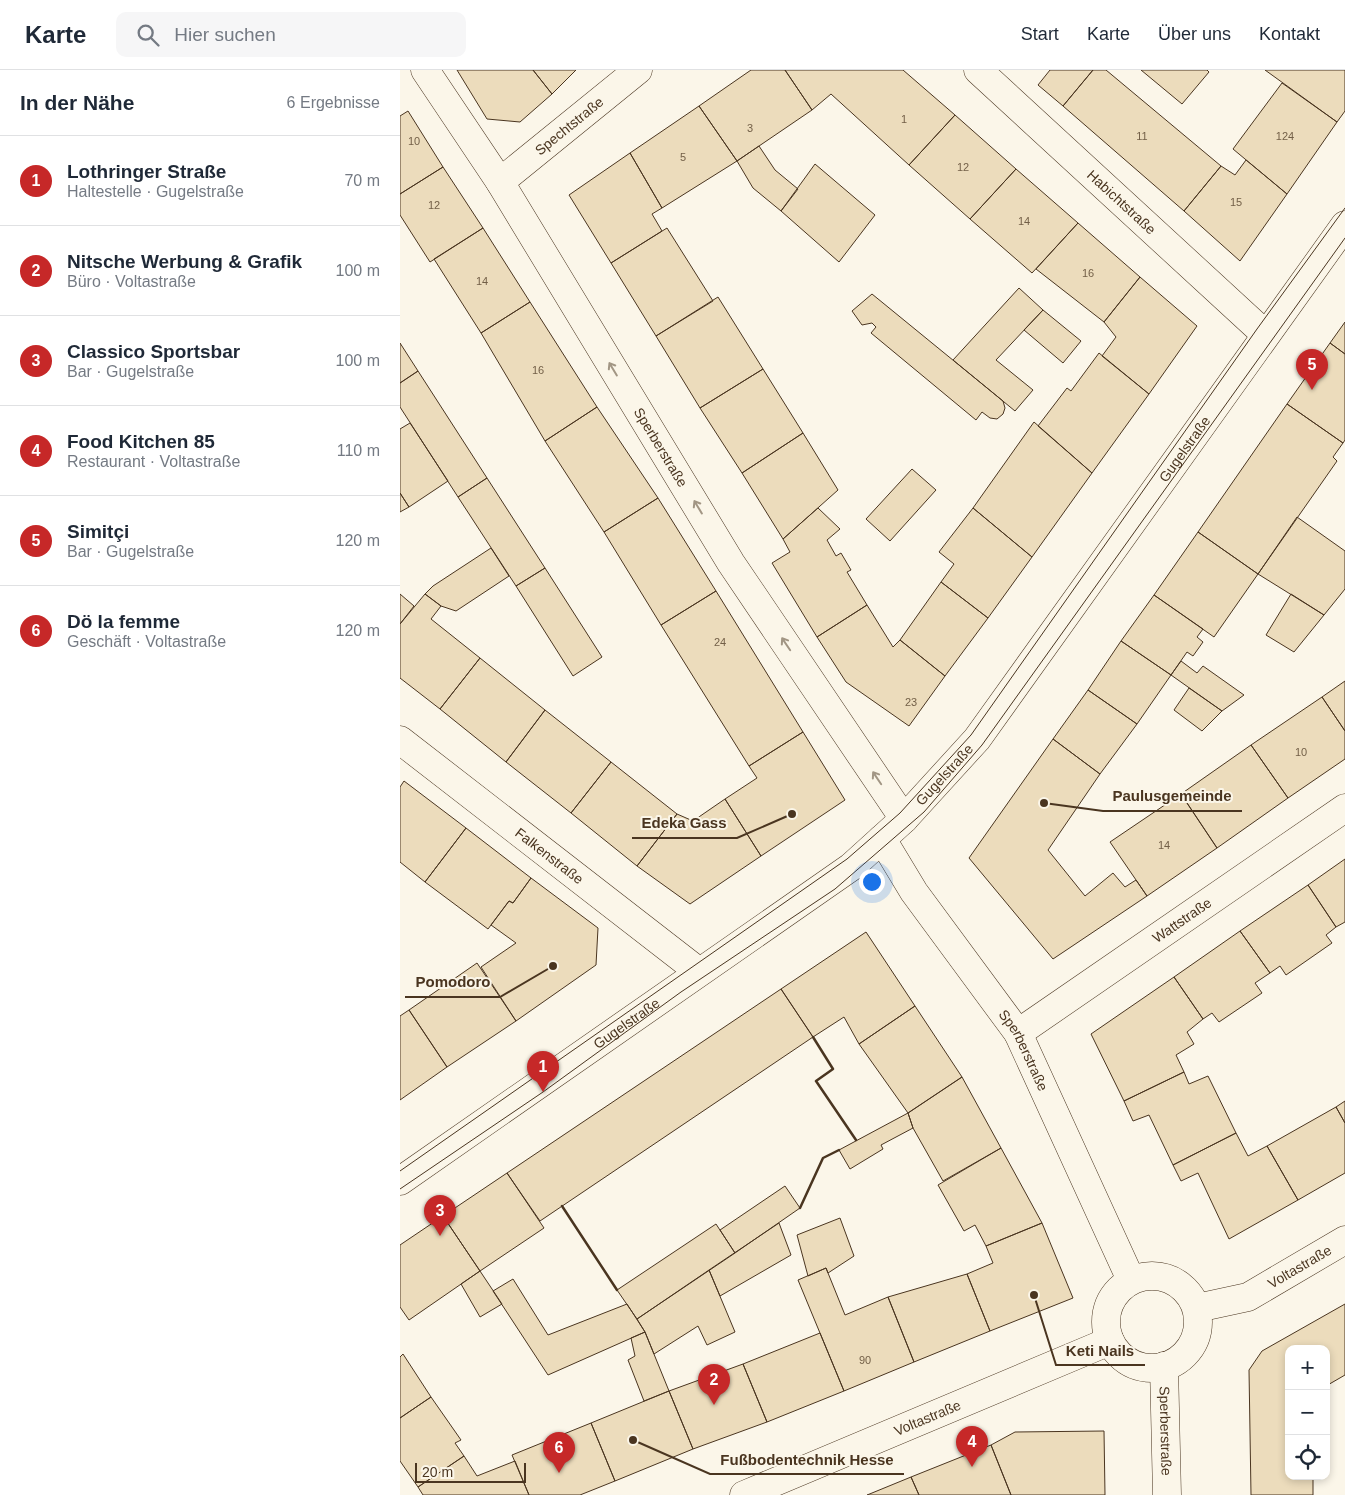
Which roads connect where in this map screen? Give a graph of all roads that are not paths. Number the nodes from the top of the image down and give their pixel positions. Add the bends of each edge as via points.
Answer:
1 (425, 70) edge
2 (638, 70) edge
3 (978, 70) edge
4 (500, 182) junction
5 (1345, 225) edge
6 (1265, 334) junction
7 (400, 740) edge
8 (1345, 808) edge
9 (904, 819) junction
10 (882, 839) junction
11 (698, 971) junction
12 (1018, 1033) junction
13 (400, 1181) edge
14 (1345, 1240) edge
15 (1131, 1280) junction
16 (1197, 1308) junction
17 (1110, 1341) junction
18 (1164, 1366) junction
19 (744, 1495) edge
20 (1167, 1495) edge

1 - 4 street, Sperberstraße
2 - 4 street, Spechtstraße
3 - 6 street, Habichtstraße
9 -> 4 street, Sperberstraße via 731,563
5 - 6 street, Gugelstraße
6 - 9 street, Gugelstraße via 977,739
7 - 11 street, Falkenstraße
8 - 12 street, Wattstraße
9 - 10 street, Gugelstraße
10 - 11 street, Gugelstraße via 851,867
10 - 12 street, Sperberstraße via 914,892
11 - 13 street, Gugelstraße
12 - 15 street, Sperberstraße
14 - 16 street, Voltastraße via 1248,1297
15 - 16 street via 1148,1275 1164,1277 1183,1286
15 - 17 street via 1112,1298 1106,1316
16 - 18 street via 1197,1334 1183,1357
17 - 18 street via 1126,1360 1146,1368
17 - 19 street, Voltastraße
18 - 20 street, Sperberstraße

